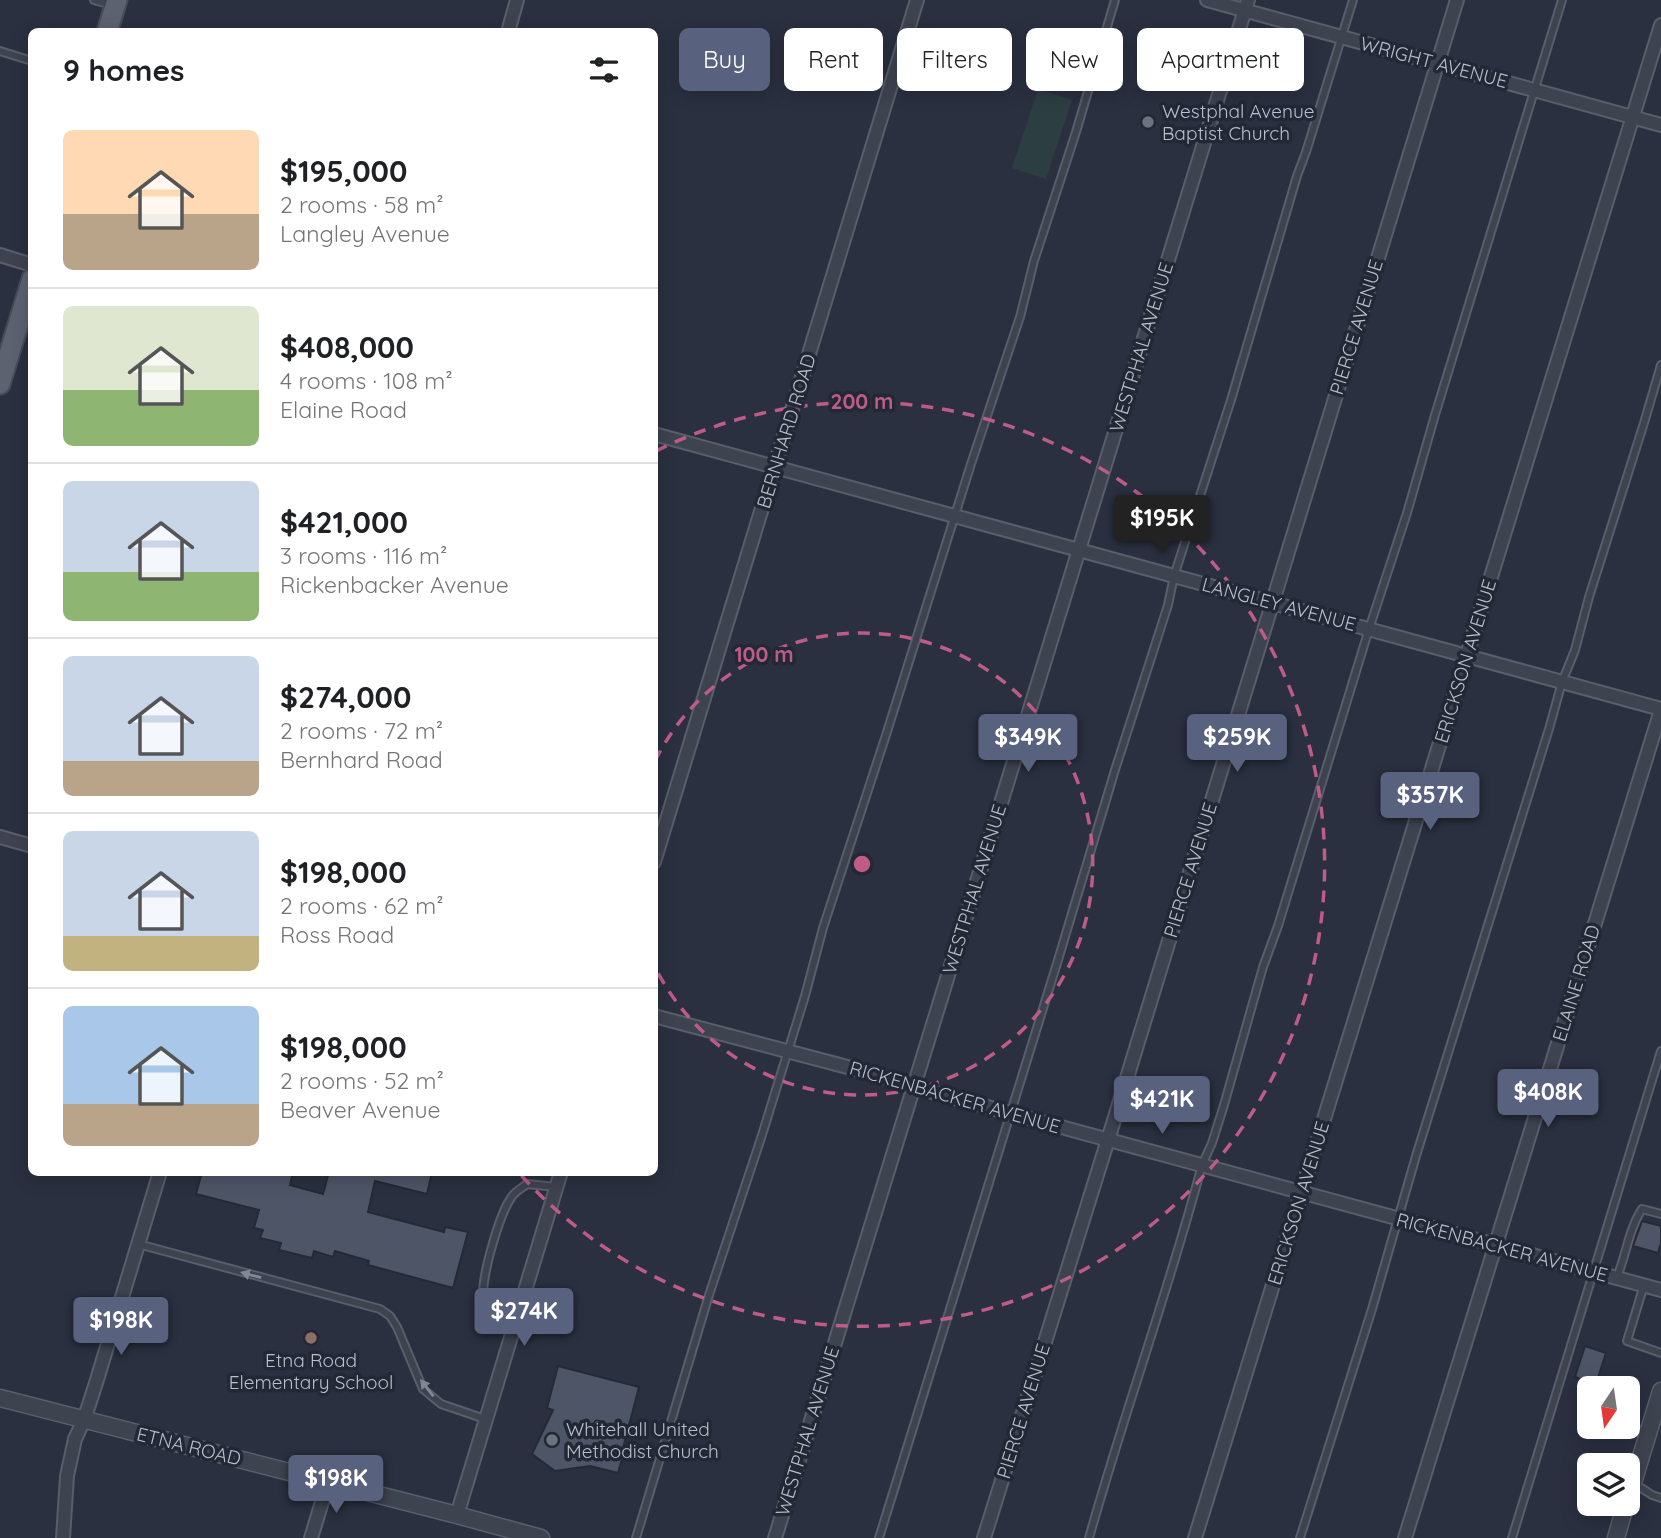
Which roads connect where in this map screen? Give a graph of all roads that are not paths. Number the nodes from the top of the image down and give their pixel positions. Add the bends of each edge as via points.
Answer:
1 (94, 0) edge
2 (517, 0) edge
3 (917, 0) edge
4 (1115, 0) edge
5 (1207, 0) edge
6 (1353, 0) edge
7 (1457, 0) edge
8 (1562, 0) edge
9 (116, 3) edge
10 (1247, 5) edge
11 (1661, 25) edge
12 (108, 28) edge
13 (509, 28) edge
14 (1342, 37) junction
15 (0, 51) edge
16 (28, 60) edge
17 (1437, 64) junction
18 (1533, 90) junction
19 (1633, 117) junction
20 (1661, 125) edge
21 (0, 255) edge
22 (28, 264) edge
23 (28, 292) edge
24 (1661, 365) edge
25 (0, 384) edge
26 (658, 435) edge
27 (775, 467) junction
28 (954, 516) junction
29 (1078, 549) junction
30 (1174, 576) junction
31 (1272, 603) junction
32 (1369, 629) junction
33 (1466, 656) junction
34 (1562, 682) junction
35 (1661, 709) edge
36 (0, 837) edge
37 (28, 845) edge
38 (658, 849) edge
39 (658, 1017) edge
40 (787, 1051) junction
41 (1661, 1051) edge
42 (914, 1087) junction
43 (1010, 1113) junction
44 (1108, 1139) junction
45 (1202, 1164) junction
46 (159, 1176) edge
47 (560, 1176) edge
48 (556, 1187) junction
49 (1301, 1192) junction
50 (1661, 1214) edge
51 (1398, 1218) junction
52 (138, 1244) junction
53 (1496, 1245) junction
54 (1593, 1271) junction
55 (1617, 1278) junction
56 (1644, 1285) junction
57 (1661, 1290) edge
58 (513, 1327) junction
59 (1661, 1353) edge
60 (1661, 1391) edge
61 (0, 1398) edge
62 (1658, 1408) edge
63 (485, 1419) junction
64 (84, 1420) junction
65 (1640, 1431) edge
66 (1648, 1434) junction
67 (1640, 1460) edge
68 (328, 1482) junction
69 (1640, 1487) edge
70 (1661, 1498) edge
71 (457, 1515) junction
72 (1623, 1516) edge
73 (535, 1537) edge
74 (63, 1538) edge
75 (311, 1538) edge
76 (636, 1538) edge
77 (775, 1538) edge
78 (879, 1538) edge
79 (984, 1538) edge
80 (1089, 1538) edge
81 (1195, 1538) edge
82 (1300, 1538) edge
83 (1405, 1538) edge
84 (1512, 1538) edge
85 (1616, 1538) edge

1 - 9 lane
2 - 13 street
3 - 27 street, BERNHARD ROAD
4 - 28 lane via 1020,317
5 - 10 street, WRIGHT AVENUE
6 - 14 lane
7 - 17 street, PIERCE AVENUE
8 - 18 lane
9 - 12 main road
10 - 14 street, WRIGHT AVENUE
10 - 29 street, WESTPHAL AVENUE
11 - 19 street, ERICKSON AVENUE
14 - 17 street, WRIGHT AVENUE
14 - 30 lane
15 - 16 lane
17 - 18 street, WRIGHT AVENUE
17 - 31 street, PIERCE AVENUE
18 - 19 street, WRIGHT AVENUE
18 - 32 lane
19 - 20 street, WRIGHT AVENUE
19 - 33 street, ERICKSON AVENUE
21 - 22 street
23 - 25 main road
24 - 34 lane
26 - 27 street, LANGLEY AVENUE
27 - 28 street, LANGLEY AVENUE
27 - 38 street, BERNHARD ROAD
28 - 29 street, LANGLEY AVENUE
28 - 40 lane
29 - 30 street, LANGLEY AVENUE
29 - 42 street, WESTPHAL AVENUE
30 - 31 street, LANGLEY AVENUE
30 - 43 lane
31 - 32 street, LANGLEY AVENUE
31 - 44 street, PIERCE AVENUE
32 - 33 street, LANGLEY AVENUE
32 - 45 lane
33 - 34 street, LANGLEY AVENUE
33 - 49 street, ERICKSON AVENUE
34 - 35 street, LANGLEY AVENUE
34 - 51 lane
35 - 53 street, ELAINE ROAD
36 - 37 street
39 - 40 street, RICKENBACKER AVENUE
40 - 42 street, RICKENBACKER AVENUE
40 - 76 lane
41 - 54 lane
42 - 43 street, RICKENBACKER AVENUE
42 - 77 street, WESTPHAL AVENUE
43 - 44 street, RICKENBACKER AVENUE
43 - 78 lane
44 - 45 street, RICKENBACKER AVENUE
44 - 79 street, PIERCE AVENUE
45 - 49 street, RICKENBACKER AVENUE
45 - 80 lane
46 - 52 street
47 - 48 street
48 - 58 street
48 - 58 lane via 527,1184 512,1196 502,1213 483,1295 491,1317
49 - 51 street, RICKENBACKER AVENUE
49 - 81 street, ERICKSON AVENUE
50 - 55 lane via 1642,1209
51 - 53 street, RICKENBACKER AVENUE
51 - 82 lane
63 -> 52 lane via 441,1404 424,1389 397,1327 380,1309
52 - 64 street
53 - 54 street, RICKENBACKER AVENUE
53 - 83 street, ELAINE ROAD
54 - 55 street, RICKENBACKER AVENUE
54 - 84 lane
55 - 56 street, RICKENBACKER AVENUE
56 - 57 street, RICKENBACKER AVENUE
56 - 59 lane via 1627,1341
58 - 63 street
60 - 62 street
61 - 64 street, ETNA ROAD
62 - 66 street
63 - 71 street
64 - 68 street, ETNA ROAD
64 - 74 street via 67,1476
65 - 66 lane
66 - 67 street
68 - 71 street, ETNA ROAD
68 - 75 street
69 - 70 lane
71 - 73 street, ETNA ROAD
72 - 85 street

